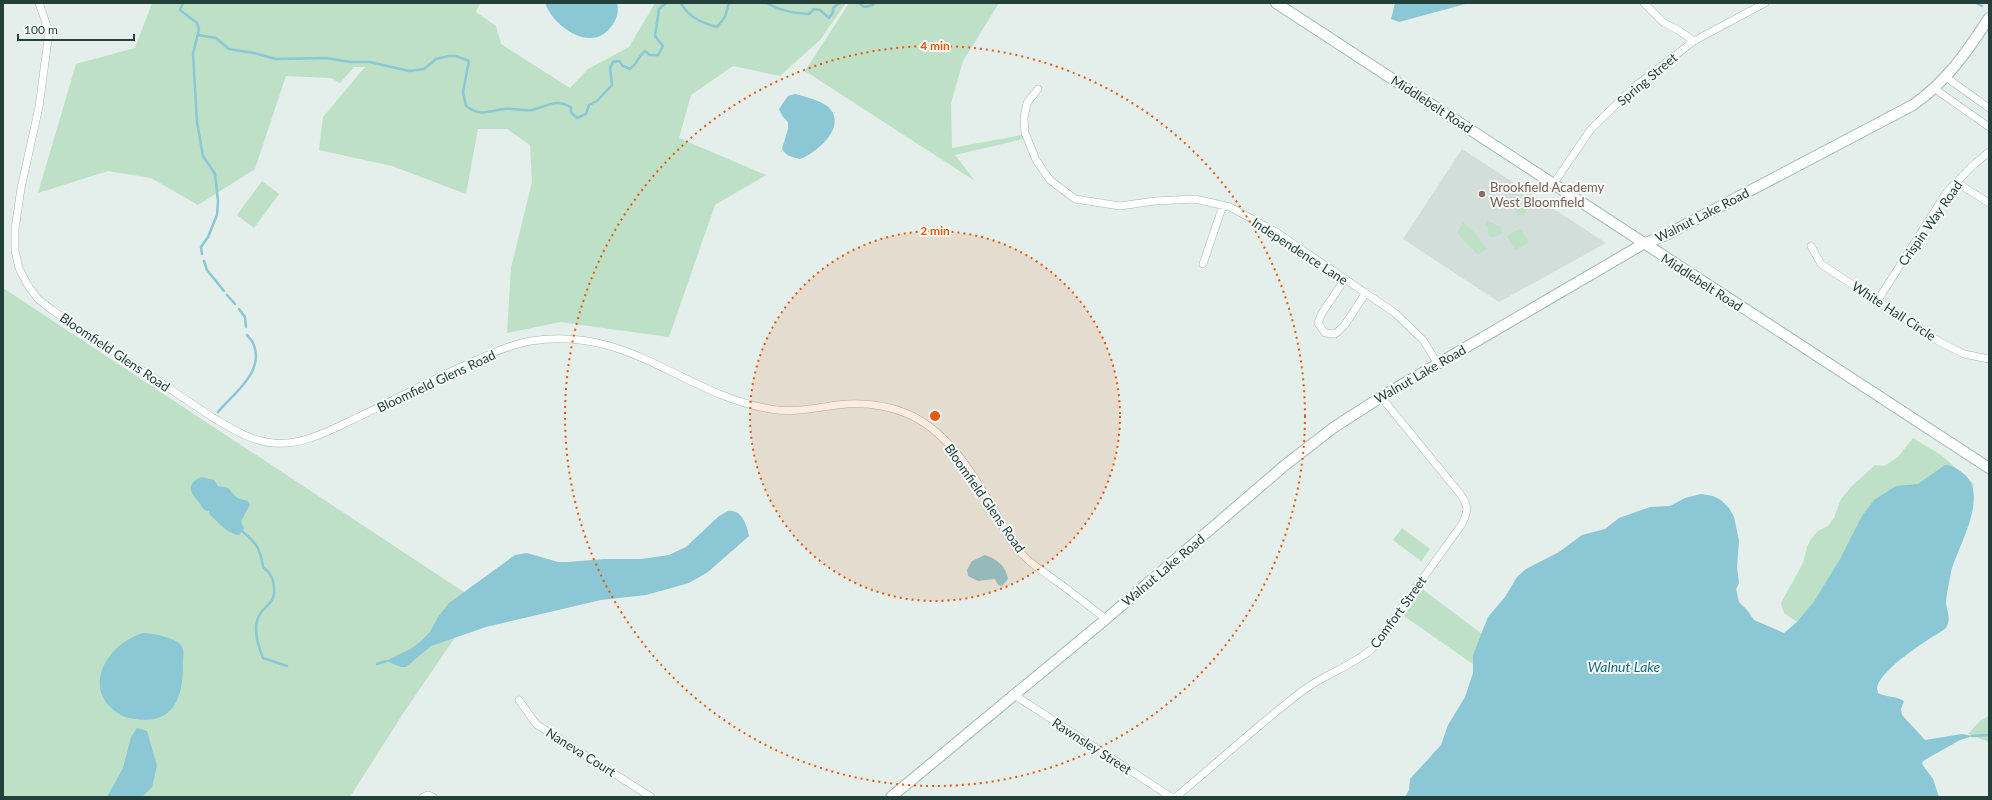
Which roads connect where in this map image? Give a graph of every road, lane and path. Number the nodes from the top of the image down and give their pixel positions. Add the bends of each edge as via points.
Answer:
1 (39, 3) edge
2 (1276, 3) edge
3 (1644, 3) edge
4 (1765, 3) edge
5 (1989, 18) edge
6 (1694, 41) junction
7 (1947, 78) junction
8 (1038, 89) dead end
9 (1934, 90) junction
10 (1989, 108) edge
11 (1989, 127) edge
12 (1989, 152) edge
13 (1956, 182) junction
14 (1554, 184) junction
15 (1989, 203) edge
16 (1223, 205) junction
17 (1643, 244) junction
18 (1812, 246) dead end
19 (1203, 264) dead end
20 (1345, 279) junction
21 (1365, 294) junction
22 (1878, 300) junction
23 (1989, 359) edge
24 (1438, 364) junction
25 (1380, 397) junction
26 (1989, 468) edge
27 (1106, 619) junction
28 (1013, 694) junction
29 (518, 700) dead end
30 (423, 797) edge
31 (433, 797) edge
32 (651, 797) edge
33 (891, 797) edge
34 (1171, 797) edge
35 (1176, 797) edge

1 - 27 street, Bloomfield Glens Road via 49,32 39,107 20,188 14,229 19,268 38,299 52,310 236,431 250,438 274,443 308,439 506,348 530,341 593,341 635,354 703,387 751,405 788,412 847,404 872,404 918,419 943,438 957,456 982,490 1014,545 1032,563
2 - 14 street, Middlebelt Road
3 - 6 street via 1664,23
4 - 6 street, Spring Street
5 - 7 street, Walnut Lake Road
6 - 14 street, Spring Street via 1634,87 1591,129
7 - 9 street, Walnut Lake Road
7 - 10 street
8 - 16 street, Independence Lane via 1027,103 1025,133 1036,160 1050,180 1074,199 1120,206 1195,199
9 - 11 street
9 - 17 street, Walnut Lake Road via 1890,118 1664,236
12 - 13 street, Crispin Way Road
13 - 15 street
13 - 22 street, Crispin Way Road
14 - 17 street, Middlebelt Road
16 - 19 street
16 - 20 street, Independence Lane via 1276,232
17 - 24 street, Walnut Lake Road
17 - 26 street, Middlebelt Road
18 - 22 street, White Hall Circle via 1821,264
20 - 21 street, Independence Lane
20 - 21 street via 1318,323 1324,333 1336,334
21 - 24 street, Independence Lane via 1395,313 1423,340
22 - 23 street, White Hall Circle via 1940,342 1964,354
24 - 25 street, Walnut Lake Road
25 - 27 street, Walnut Lake Road via 1333,428 1284,466
25 - 35 street, Comfort Street via 1462,495 1467,504 1462,524 1372,649 1362,658 1300,692
27 - 28 street, Walnut Lake Road
28 - 33 street, Walnut Lake Road
28 - 34 street, Rawnsley Street
29 - 32 street, Naneva Court via 536,724
30 - 31 street

